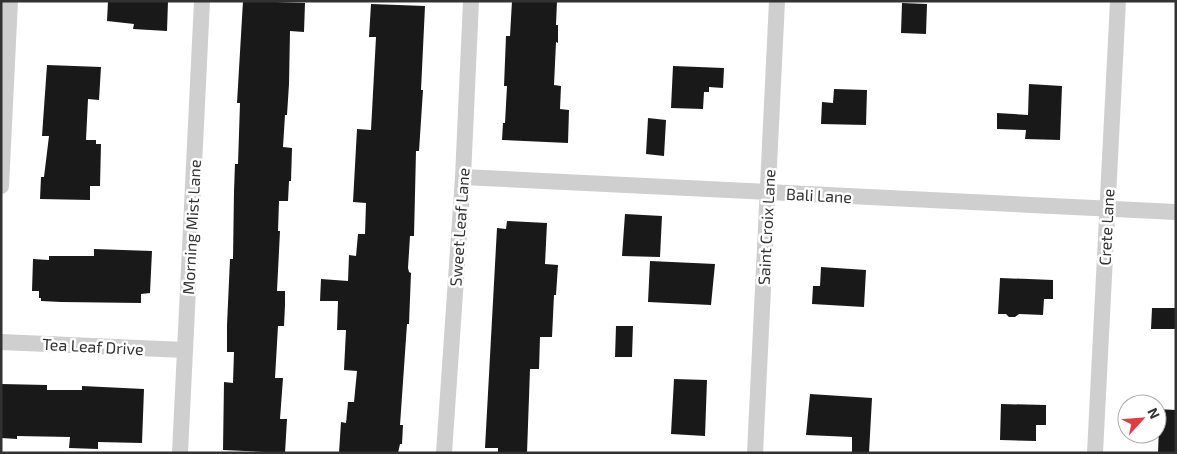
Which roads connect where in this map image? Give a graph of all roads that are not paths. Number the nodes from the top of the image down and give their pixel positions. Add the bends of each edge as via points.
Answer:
1 (10, 1) edge
2 (202, 1) edge
3 (471, 1) edge
4 (778, 1) edge
5 (1118, 1) edge
6 (463, 177) junction
7 (1, 186) edge
8 (768, 193) junction
9 (1107, 209) junction
10 (1176, 212) edge
11 (1, 342) edge
12 (185, 350) junction
13 (180, 453) edge
14 (444, 453) edge
15 (755, 453) edge
16 (1095, 453) edge

1 - 7 street
2 - 12 street, Morning Mist Lane
3 - 6 street, Sweet Leaf Lane
4 - 8 street, Saint Croix Lane
5 - 9 street, Crete Lane
6 - 8 street, Bali Lane
6 - 14 street, Sweet Leaf Lane
8 - 9 street, Bali Lane
8 - 15 street, Saint Croix Lane
9 - 10 street, Bali Lane
9 - 16 street, Crete Lane
11 - 12 street, Tea Leaf Drive
12 - 13 street, Morning Mist Lane

